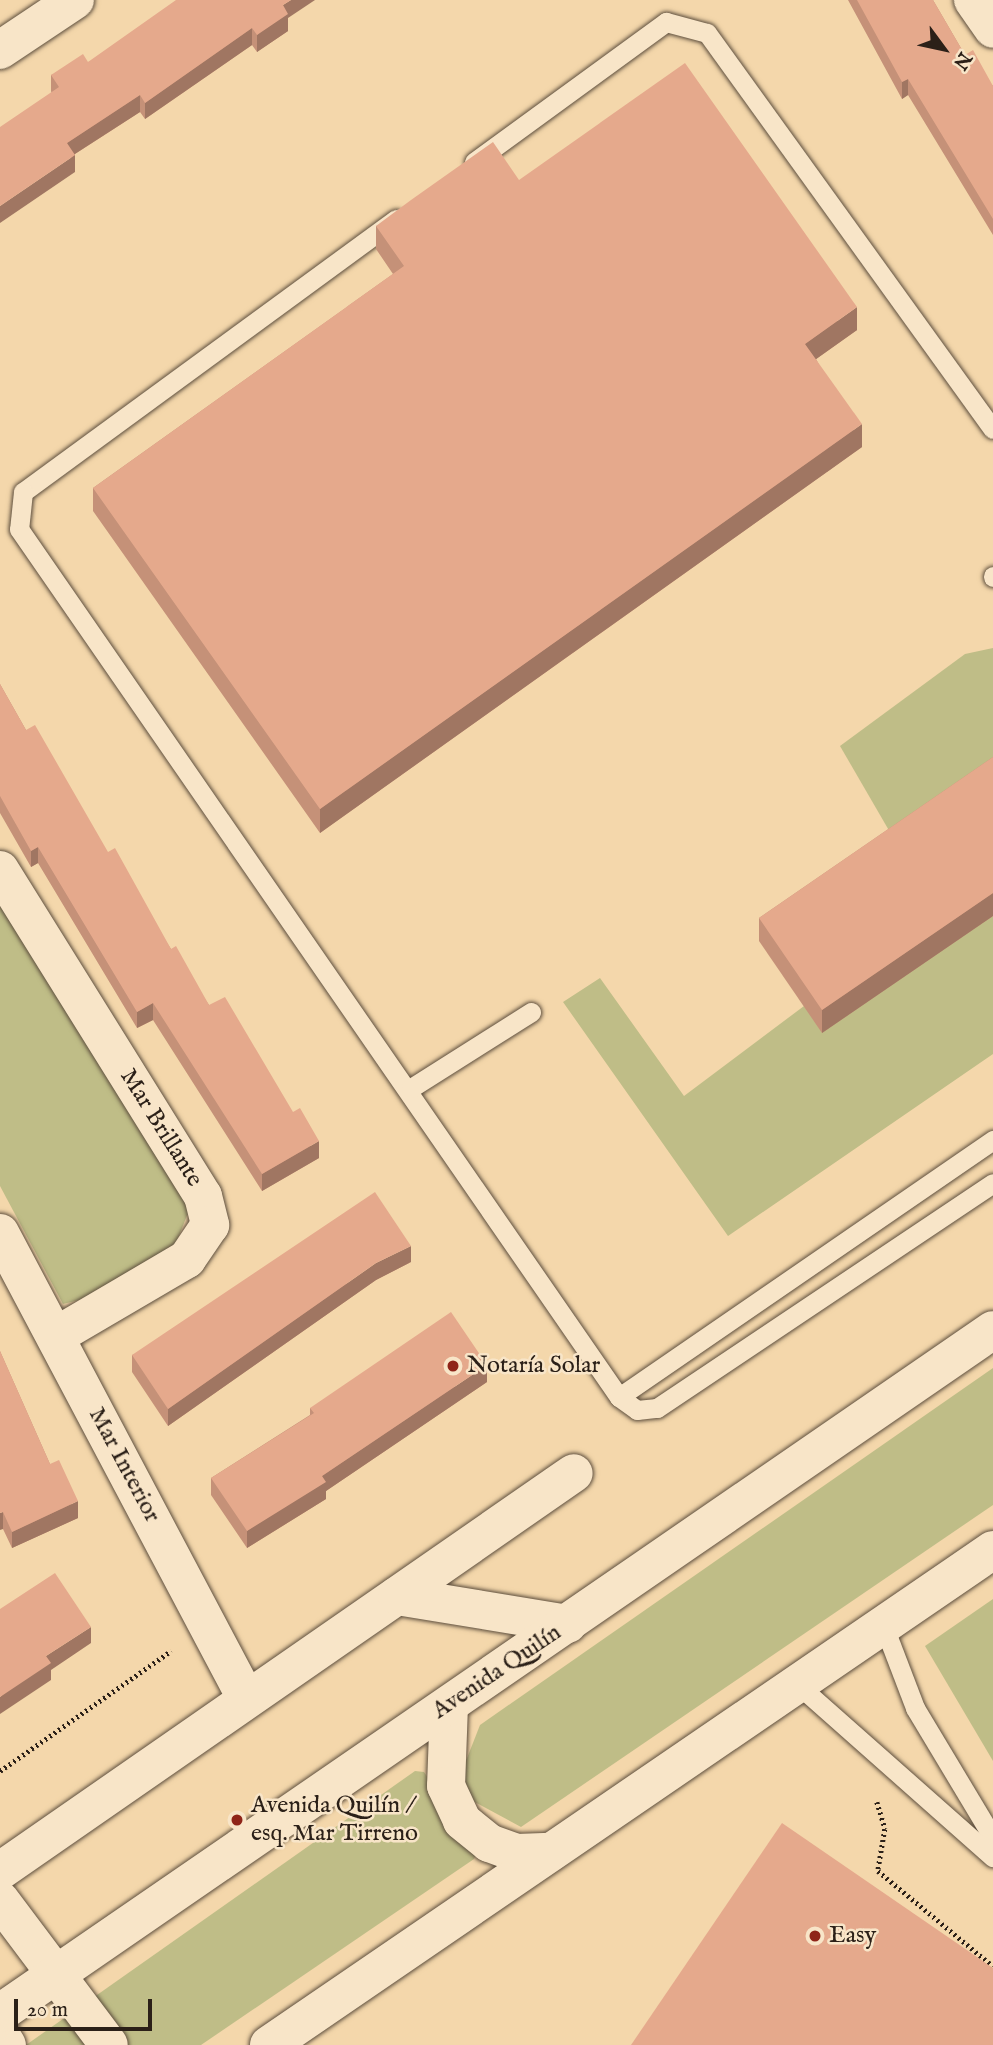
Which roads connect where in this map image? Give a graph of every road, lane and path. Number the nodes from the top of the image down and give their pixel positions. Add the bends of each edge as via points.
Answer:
1 (75, 0) edge
2 (973, 0) edge
3 (993, 29) edge
4 (0, 50) edge
5 (452, 179) edge
6 (418, 203) edge
7 (993, 429) edge
8 (0, 870) edge
9 (531, 1012) dead end
10 (411, 1088) junction
11 (993, 1140) edge
12 (993, 1183) edge
13 (0, 1233) edge
14 (993, 1330) edge
15 (56, 1336) junction
16 (619, 1397) junction
17 (574, 1473) dead end
18 (993, 1550) edge
19 (392, 1600) junction
20 (568, 1624) junction
21 (883, 1624) junction
22 (208, 1626) junction
23 (796, 1683) junction
24 (246, 1698) junction
25 (449, 1705) junction
26 (0, 1771) edge
27 (873, 1790) dead end
28 (993, 1838) edge
29 (551, 1852) junction
30 (993, 1857) edge
31 (0, 1871) edge
32 (0, 1900) edge
33 (993, 1966) edge
34 (57, 1974) junction
35 (0, 2013) edge
36 (0, 2034) edge
37 (7, 2045) edge
38 (109, 2045) edge
39 (269, 2045) edge

1 - 4 main road
2 - 3 main road
5 - 7 lane via 666,22 708,33
6 - 10 lane via 23,492 19,529
8 - 15 main road, Mar Brillante via 203,1196 210,1225 187,1259
9 - 10 lane
10 - 16 lane
11 - 16 lane
12 - 16 lane via 657,1408 637,1410
13 - 15 main road, Mar Interior
14 - 20 main road, Avenida Quilín
15 - 22 main road, Mar Interior
17 - 19 main road
18 - 21 main road
19 - 20 main road
19 - 24 main road
20 - 25 main road, Avenida Quilín
21 - 23 main road
21 - 28 lane via 915,1708
22 - 24 main road, Mar Interior
22 - 26 path
23 - 29 main road
23 - 30 lane
24 - 31 main road
25 - 29 main road via 443,1755 457,1815 489,1843 516,1853
25 - 34 main road, Avenida Quilín
27 - 33 path via 885,1829 878,1871
29 - 39 main road
32 - 34 main road
34 - 35 main road, Avenida Quilín
34 - 38 main road
36 - 37 main road

